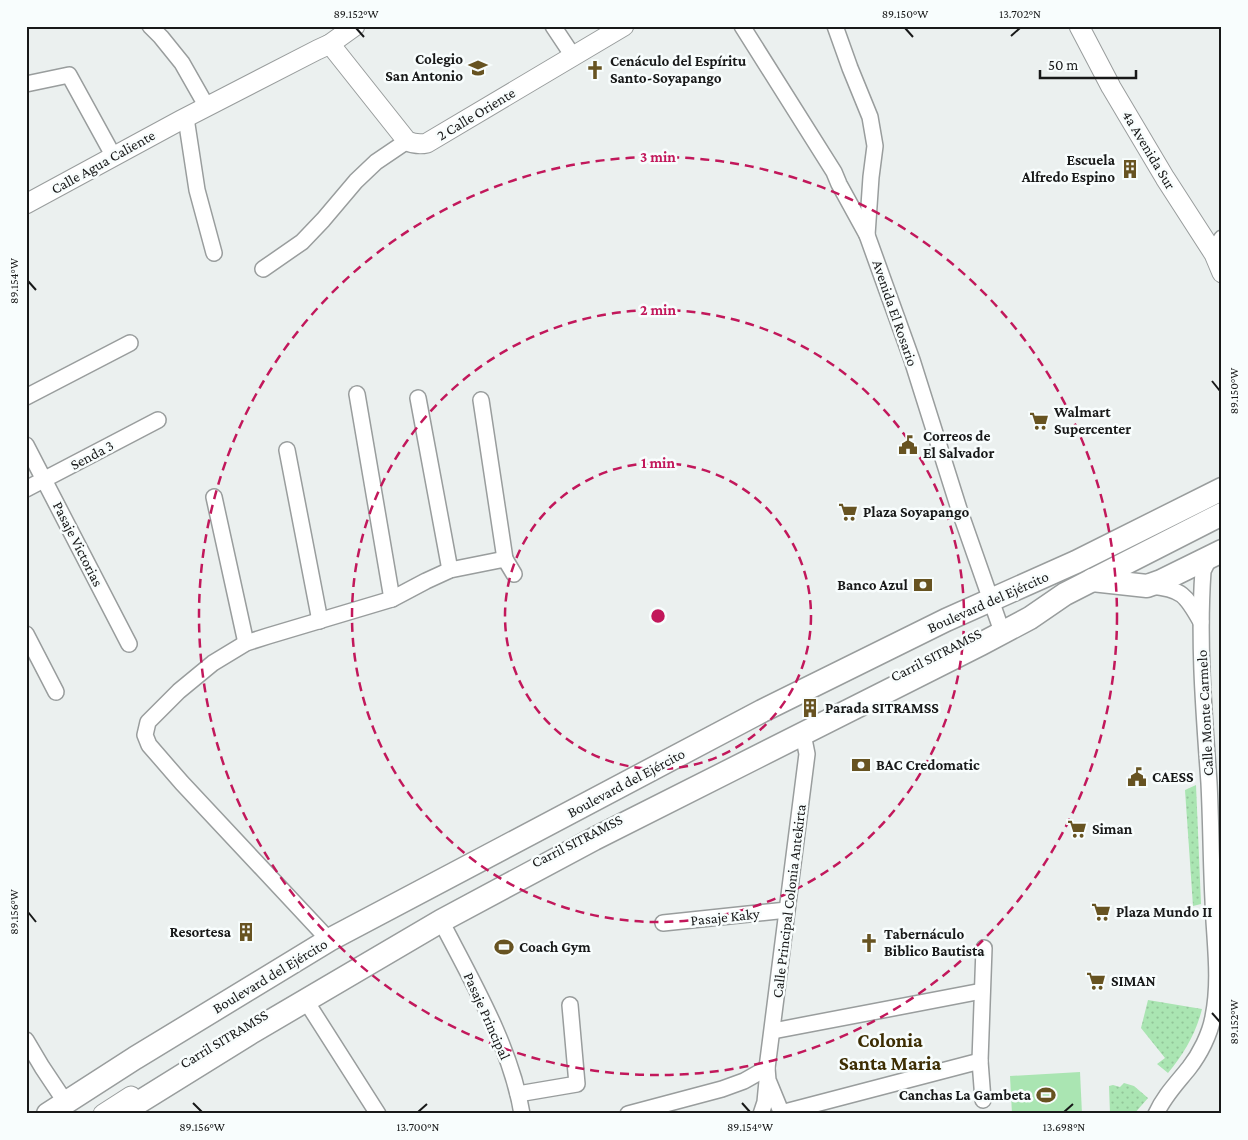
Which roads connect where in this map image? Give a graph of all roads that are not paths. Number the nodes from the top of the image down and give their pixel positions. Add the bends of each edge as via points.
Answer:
1 (150, 26) edge
2 (355, 26) edge
3 (553, 26) edge
4 (624, 26) edge
5 (742, 26) edge
6 (836, 26) edge
7 (1079, 26) edge
8 (330, 44) junction
9 (573, 56) junction
10 (26, 84) edge
11 (206, 107) junction
12 (184, 119) junction
13 (407, 141) junction
14 (114, 157) junction
15 (26, 204) edge
16 (867, 235) junction
17 (1218, 246) edge
18 (214, 253) dead end
19 (263, 269) dead end
20 (1222, 273) edge
21 (130, 344) dead end
22 (357, 394) dead end
23 (26, 397) edge
24 (418, 398) dead end
25 (480, 400) dead end
26 (158, 420) dead end
27 (26, 445) edge
28 (288, 450) dead end
29 (44, 480) junction
30 (1222, 488) edge
31 (26, 489) edge
32 (214, 497) dead end
33 (1222, 514) edge
34 (1216, 554) edge
35 (505, 560) junction
36 (450, 570) junction
37 (514, 574) dead end
38 (1092, 580) junction
39 (1147, 586) junction
40 (1065, 594) junction
41 (392, 599) junction
42 (991, 600) junction
43 (946, 620) junction
44 (320, 621) junction
45 (999, 623) junction
46 (1202, 624) junction
47 (26, 634) edge
48 (129, 644) dead end
49 (246, 644) junction
50 (56, 692) dead end
51 (803, 734) junction
52 (787, 910) junction
53 (441, 921) junction
54 (663, 923) dead end
55 (330, 940) junction
56 (984, 948) dead end
57 (982, 991) junction
58 (306, 1001) junction
59 (570, 1005) dead end
60 (773, 1031) junction
61 (26, 1040) edge
62 (980, 1060) junction
63 (768, 1074) junction
64 (518, 1094) junction
65 (983, 1100) dead end
66 (58, 1110) edge
67 (781, 1113) edge
68 (103, 1114) edge
69 (120, 1114) edge
70 (378, 1114) edge
71 (522, 1114) edge
72 (628, 1114) edge
73 (761, 1114) edge
74 (1156, 1114) edge

1 - 11 street via 182,63
2 - 8 main road, Calle Agua Caliente
3 - 9 street
4 - 9 main road, 2 Calle Oriente
5 - 16 street, Avenida El Rosario via 834,172
6 - 16 street via 870,117 875,146
7 - 17 main road, 4a Avenida Sur via 1111,87 1166,178
8 - 11 main road, Calle Agua Caliente
8 - 13 main road
9 - 13 main road, 2 Calle Oriente via 427,142 415,144
10 - 14 street via 70,75
11 - 12 main road, Calle Agua Caliente
12 - 14 main road, Calle Agua Caliente
12 - 18 street via 197,190
13 - 19 street via 376,162 356,181 302,242
14 - 15 main road, Calle Agua Caliente
16 - 42 street, Avenida El Rosario
17 - 20 main road, 4a Avenida Sur
21 - 23 street
22 - 41 street
24 - 36 street
25 - 35 street
26 - 29 street, Senda 3
27 - 29 street, Pasaje Victorias
28 - 44 street
29 - 31 street, Senda 3
29 - 48 street, Pasaje Victorias
30 - 42 highway, Boulevard del Ejército via 1076,562
32 - 49 street
33 - 38 highway, Boulevard del Ejército
34 - 39 highway
34 - 46 street, Calle Monte Carmelo via 1203,571
35 - 36 street
35 - 37 street
36 - 41 street
38 - 39 highway
38 - 40 highway, Boulevard del Ejército
39 - 46 street via 1176,591 1185,597
40 - 45 main road, Carril SITRAMSS
40 - 51 highway, Boulevard del Ejército via 1030,618
41 - 44 street
42 - 43 highway, Boulevard del Ejército
42 - 45 street, Avenida El Rosario
43 - 55 highway, Boulevard del Ejército via 762,711
43 - 66 main road, Carril SITRAMSS via 929,634 865,669 411,903
44 - 49 street
45 - 68 main road, Carril SITRAMSS via 439,914 246,1024
46 - 74 street, Calle Monte Carmelo via 1216,995 1213,1018 1200,1052 1167,1094
47 - 50 street
49 - 55 street via 213,663 178,691 148,722 144,735 182,783
51 - 52 street, Calle Principal Colonia Antekirta via 808,754
51 - 53 highway, Boulevard del Ejército via 594,839
52 - 54 street, Pasaje Kaky
52 - 60 street, Calle Principal Colonia Antekirta
53 - 58 highway, Boulevard del Ejército
53 - 64 street, Pasaje Principal via 502,1045
55 - 66 highway, Boulevard del Ejército via 135,1058
56 - 57 street
57 - 60 street
57 - 62 street
58 - 69 highway, Boulevard del Ejército
58 - 70 street
59 - 64 street via 577,1084
60 - 63 street, Calle Principal Colonia Antekirta
61 - 66 street via 42,1068
62 - 65 street
62 - 67 street
63 - 67 street
63 - 72 street via 722,1090
63 - 73 street, Calle Principal Colonia Antekirta
64 - 71 street, Pasaje Principal

